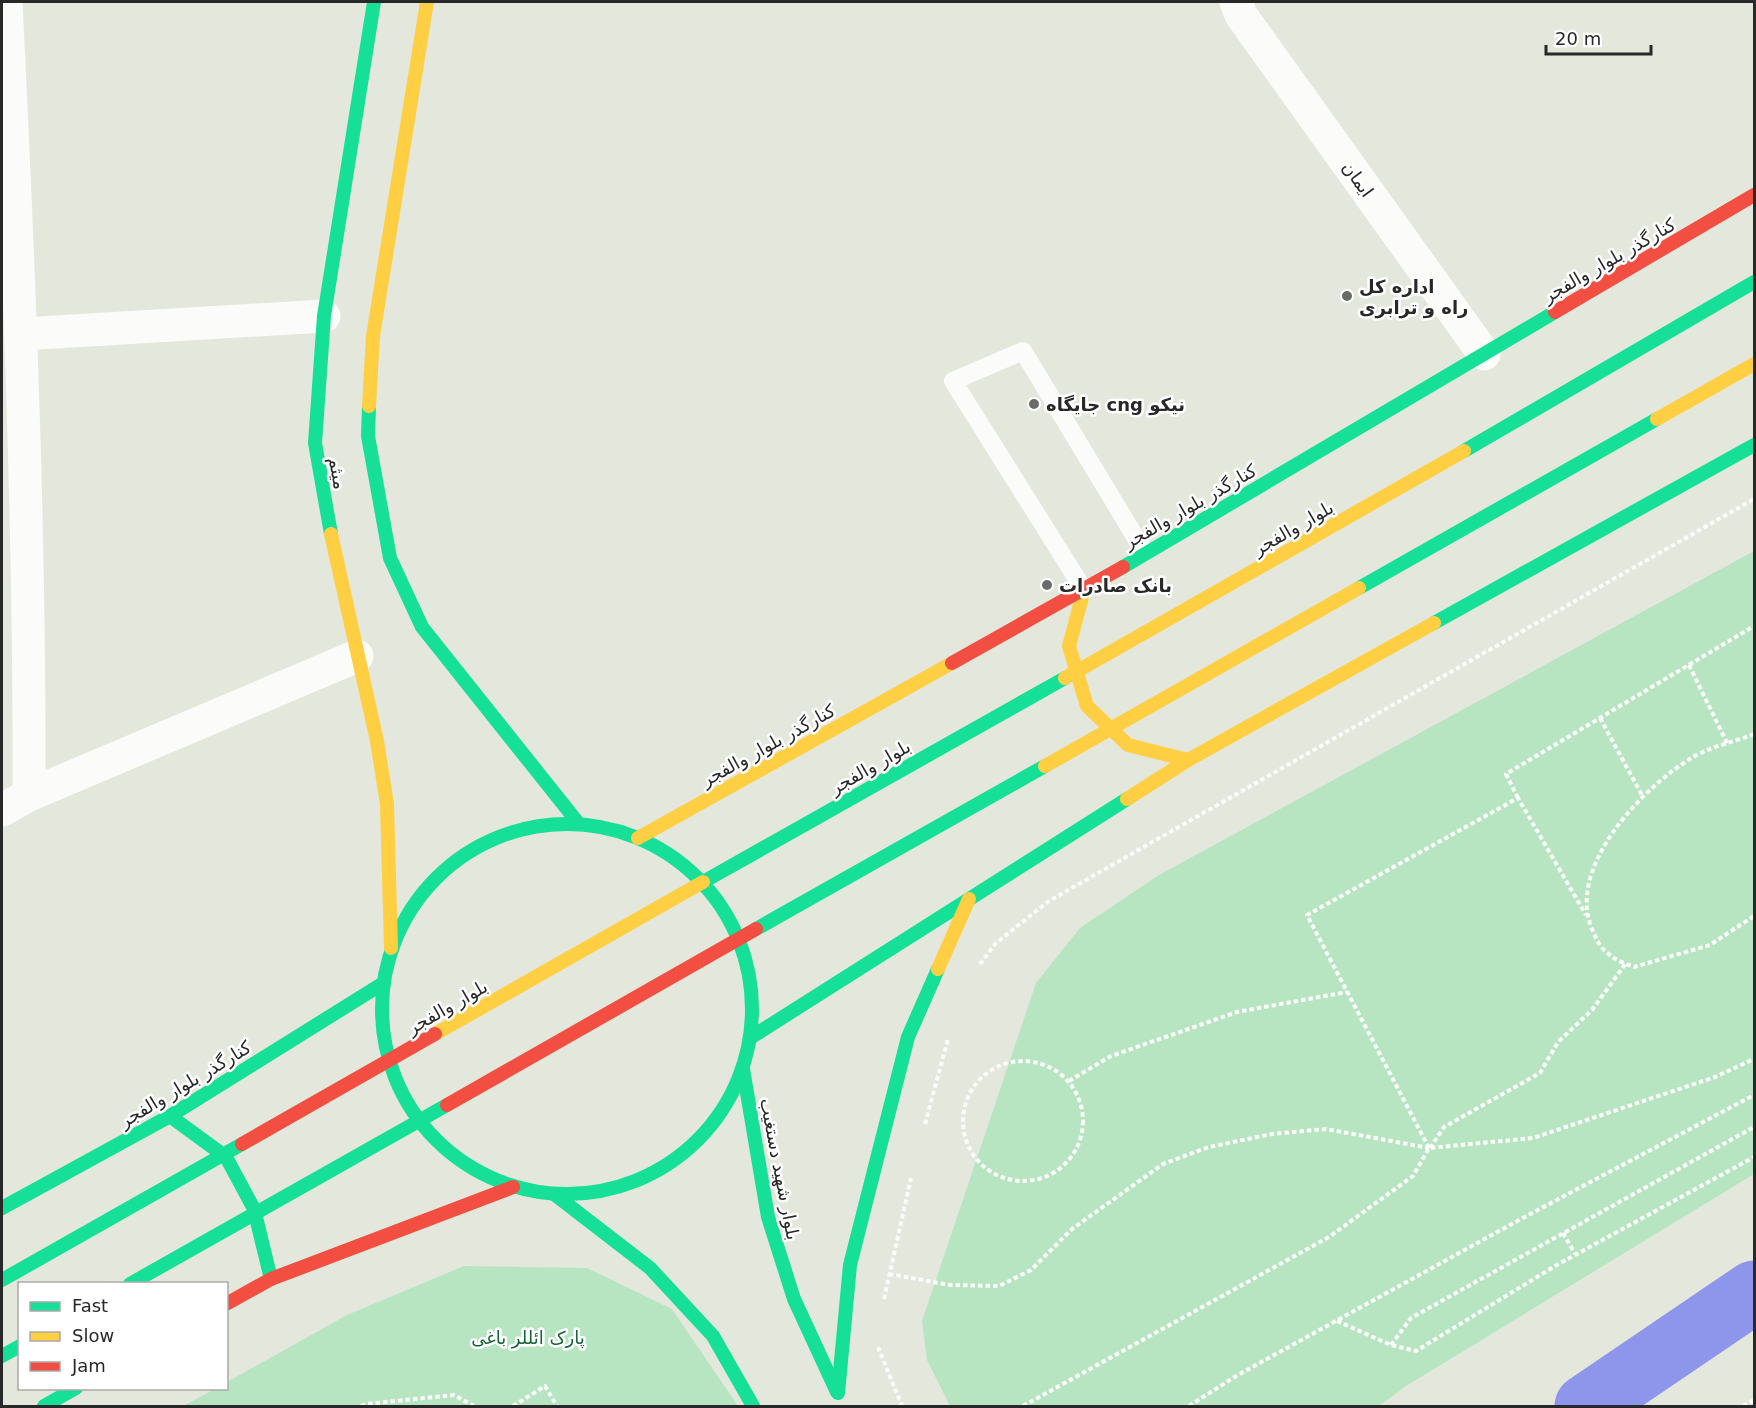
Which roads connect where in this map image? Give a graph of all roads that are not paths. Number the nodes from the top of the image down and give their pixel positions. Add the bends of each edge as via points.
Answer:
1 (6, 2) edge
2 (374, 2) edge
3 (427, 2) edge
4 (1236, 2) edge
5 (1755, 195) edge
6 (1755, 282) edge
7 (324, 316) junction
8 (22, 334) junction
9 (1484, 354) junction
10 (1755, 364) edge
11 (1755, 445) edge
12 (1145, 553) junction
13 (1084, 590) junction
14 (357, 656) junction
15 (1188, 760) junction
16 (15, 802) edge
17 (579, 824) junction
18 (639, 838) junction
19 (969, 899) junction
20 (391, 948) junction
21 (382, 984) junction
22 (750, 1038) junction
23 (742, 1069) junction
24 (170, 1116) junction
25 (513, 1187) junction
26 (554, 1194) junction
27 (2, 1208) edge
28 (2, 1280) edge
29 (271, 1280) junction
30 (134, 1282) edge
31 (228, 1303) edge
32 (18, 1347) edge
33 (2, 1356) edge
34 (74, 1390) edge
35 (838, 1393) junction
36 (44, 1407) edge
37 (753, 1407) edge
38 (845, 1407) edge

1 - 8 street
2 - 7 main road, میثم
3 - 17 main road, میثم via 373,336 368,436 390,558 422,627
4 - 9 street, ایمان via 1241,15
5 - 9 main road, کنارگذر بلوار والفجر
6 - 28 main road, بلوار والفجر via 1540,408
7 - 8 street
7 - 14 main road, میثم via 315,443
8 - 16 street via 30,656
9 - 12 main road, کنارگذر بلوار والفجر
10 - 30 main road
11 - 15 main road
12 - 13 main road, کنارگذر بلوار والفجر
12 - 13 lane via 1023,351 953,381
13 - 15 main road via 1069,646 1088,706 1128,745
13 - 18 main road, کنارگذر بلوار والفجر
14 - 16 street
14 - 20 main road, میثم via 387,804
15 - 19 main road
17 - 18 main road
17 - 20 main road via 531,827 485,842 445,869 419,898
18 - 22 main road via 684,865 721,905 744,952 753,1006
19 - 22 main road
19 - 35 main road via 908,1037 850,1265
20 - 21 main road
21 - 24 main road, کنارگذر بلوار والفجر
21 - 25 main road via 381,1021 387,1057 400,1091 420,1123 445,1149 475,1170
22 - 23 main road
23 - 26 main road via 721,1113 689,1149 648,1175 602,1190
23 - 35 main road, بلوار شهید دستغیب via 768,1217 794,1299
24 - 27 main road, کنارگذر بلوار والفجر
24 - 29 main road via 226,1157 254,1209
25 - 26 main road
25 - 29 main road
26 - 37 main road via 650,1268 714,1336
29 - 31 main road
32 - 33 main road
34 - 36 main road
35 - 38 main road, بلوار شهید دستغیب

